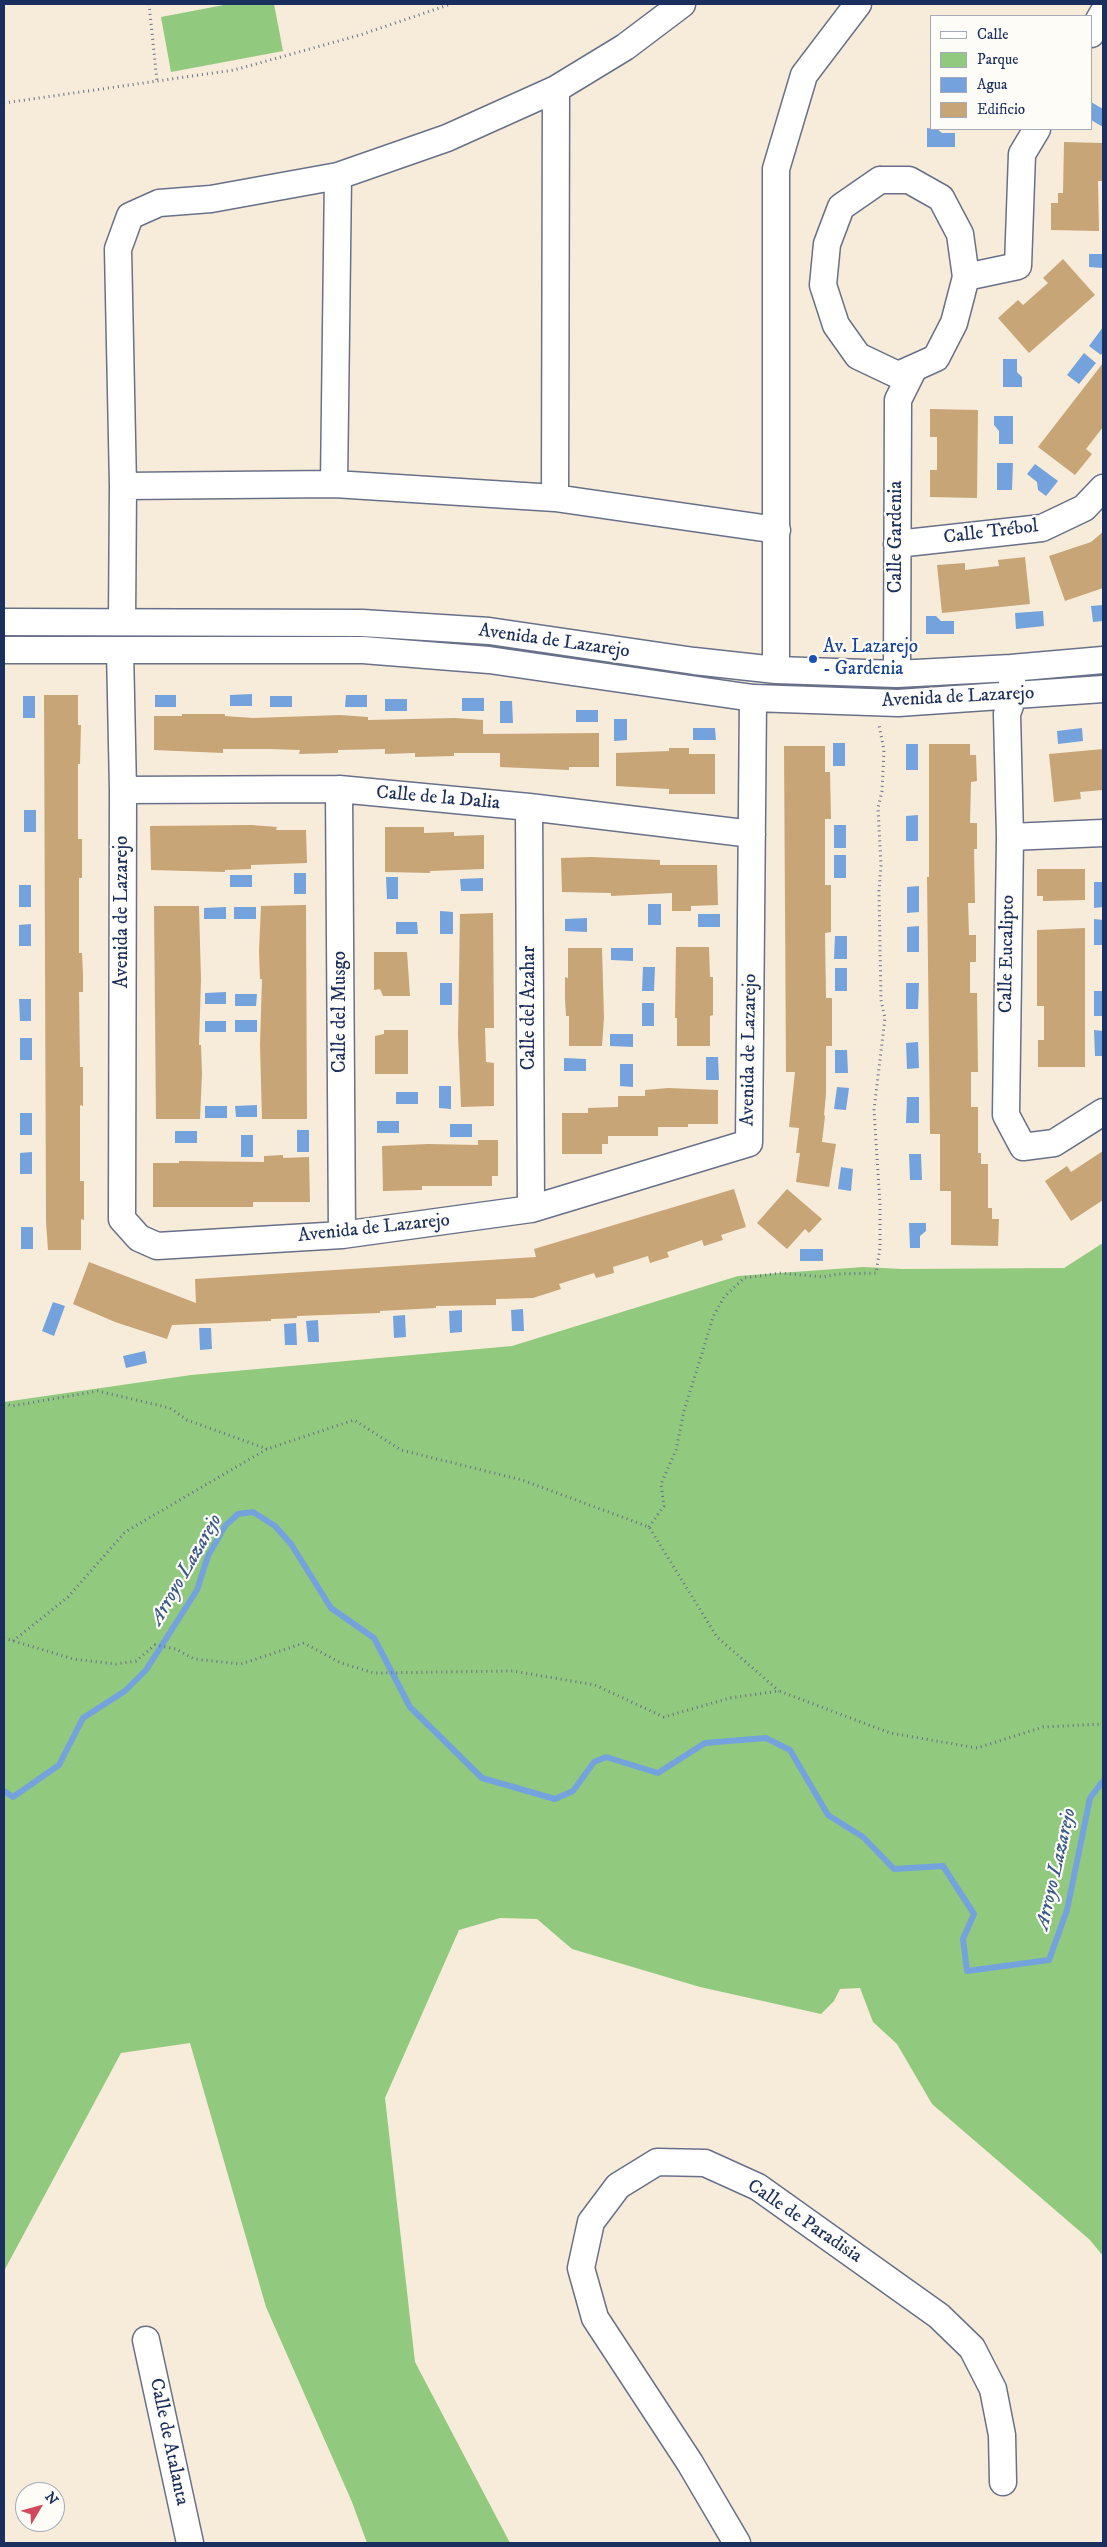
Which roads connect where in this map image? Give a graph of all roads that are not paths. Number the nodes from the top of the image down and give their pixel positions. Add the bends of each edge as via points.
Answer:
1 (682, 4) edge
2 (858, 4) edge
3 (1103, 12) edge
4 (1092, 32) edge
5 (556, 89) junction
6 (1036, 130) edge
7 (338, 176) junction
8 (966, 277) junction
9 (878, 367) junction
10 (913, 370) junction
11 (898, 400) junction
12 (334, 484) junction
13 (123, 486) junction
14 (1103, 488) edge
15 (554, 498) junction
16 (777, 530) junction
17 (897, 544) junction
18 (4, 622) edge
19 (122, 622) junction
20 (4, 650) edge
21 (120, 650) junction
22 (1103, 660) edge
23 (1011, 668) junction
24 (776, 670) junction
25 (897, 674) junction
26 (1103, 689) edge
27 (1013, 697) junction
28 (753, 698) junction
29 (339, 789) junction
30 (123, 790) junction
31 (529, 807) junction
32 (1103, 833) edge
33 (752, 834) junction
34 (1010, 837) junction
35 (1103, 1112) edge
36 (531, 1210) junction
37 (342, 1235) junction
38 (146, 2340) dead end
39 (1003, 2482) dead end
40 (190, 2543) edge
41 (737, 2543) edge

1 - 5 street via 625,47
2 - 16 street via 804,75 776,169
3 - 4 street
5 - 7 street via 447,138
5 - 15 street
6 - 8 street via 1022,154 1018,266
7 - 12 street
7 - 13 street via 211,199 159,203 130,216 118,249
8 - 9 street via 960,234 941,198 909,180 880,180 841,206 827,244 823,285 836,325 858,356
8 - 10 street via 954,323 936,358
9 - 10 street via 898,375
9 - 11 street
10 - 11 street, Calle Gardenia
11 - 17 street, Calle Gardenia
12 - 13 street
12 - 15 street
13 - 19 street
14 - 17 street, Calle Trébol via 1084,508 1042,528
15 - 16 street
16 - 24 street
17 - 25 street, Calle Gardenia
18 - 19 street, Avenida de Lazarejo
19 - 24 street, Avenida de Lazarejo via 362,623 488,632
20 - 21 street, Avenida de Lazarejo
21 - 28 street, Avenida de Lazarejo via 363,650 489,660
21 - 30 street, Avenida de Lazarejo
22 - 23 street, Avenida de Lazarejo
23 - 25 street, Avenida de Lazarejo
23 - 27 street, Calle Eucalipto
24 - 25 street, Avenida de Lazarejo
26 - 27 street, Avenida de Lazarejo
27 - 28 street, Avenida de Lazarejo via 878,702
27 - 34 street, Calle Eucalipto via 1007,714
28 - 33 street, Avenida de Lazarejo
29 - 30 street, Calle de la Dalia
29 - 31 street, Calle de la Dalia
29 - 37 street, Calle del Musgo
30 - 37 street, Avenida de Lazarejo via 122,1220 139,1238 157,1246
31 - 33 street, Calle de la Dalia
31 - 36 street, Calle del Azahar
32 - 34 street
33 - 36 street, Avenida de Lazarejo via 749,1143
34 - 35 street, Calle Eucalipto via 1006,1115 1023,1146 1054,1143
36 - 37 street, Avenida de Lazarejo
38 - 40 street, Calle de Atalanta
39 - 41 street, Calle de Paradisia via 1002,2435 993,2389 972,2348 939,2316 758,2187 705,2162 658,2162 618,2186 590,2222 581,2268 595,2318 690,2463

